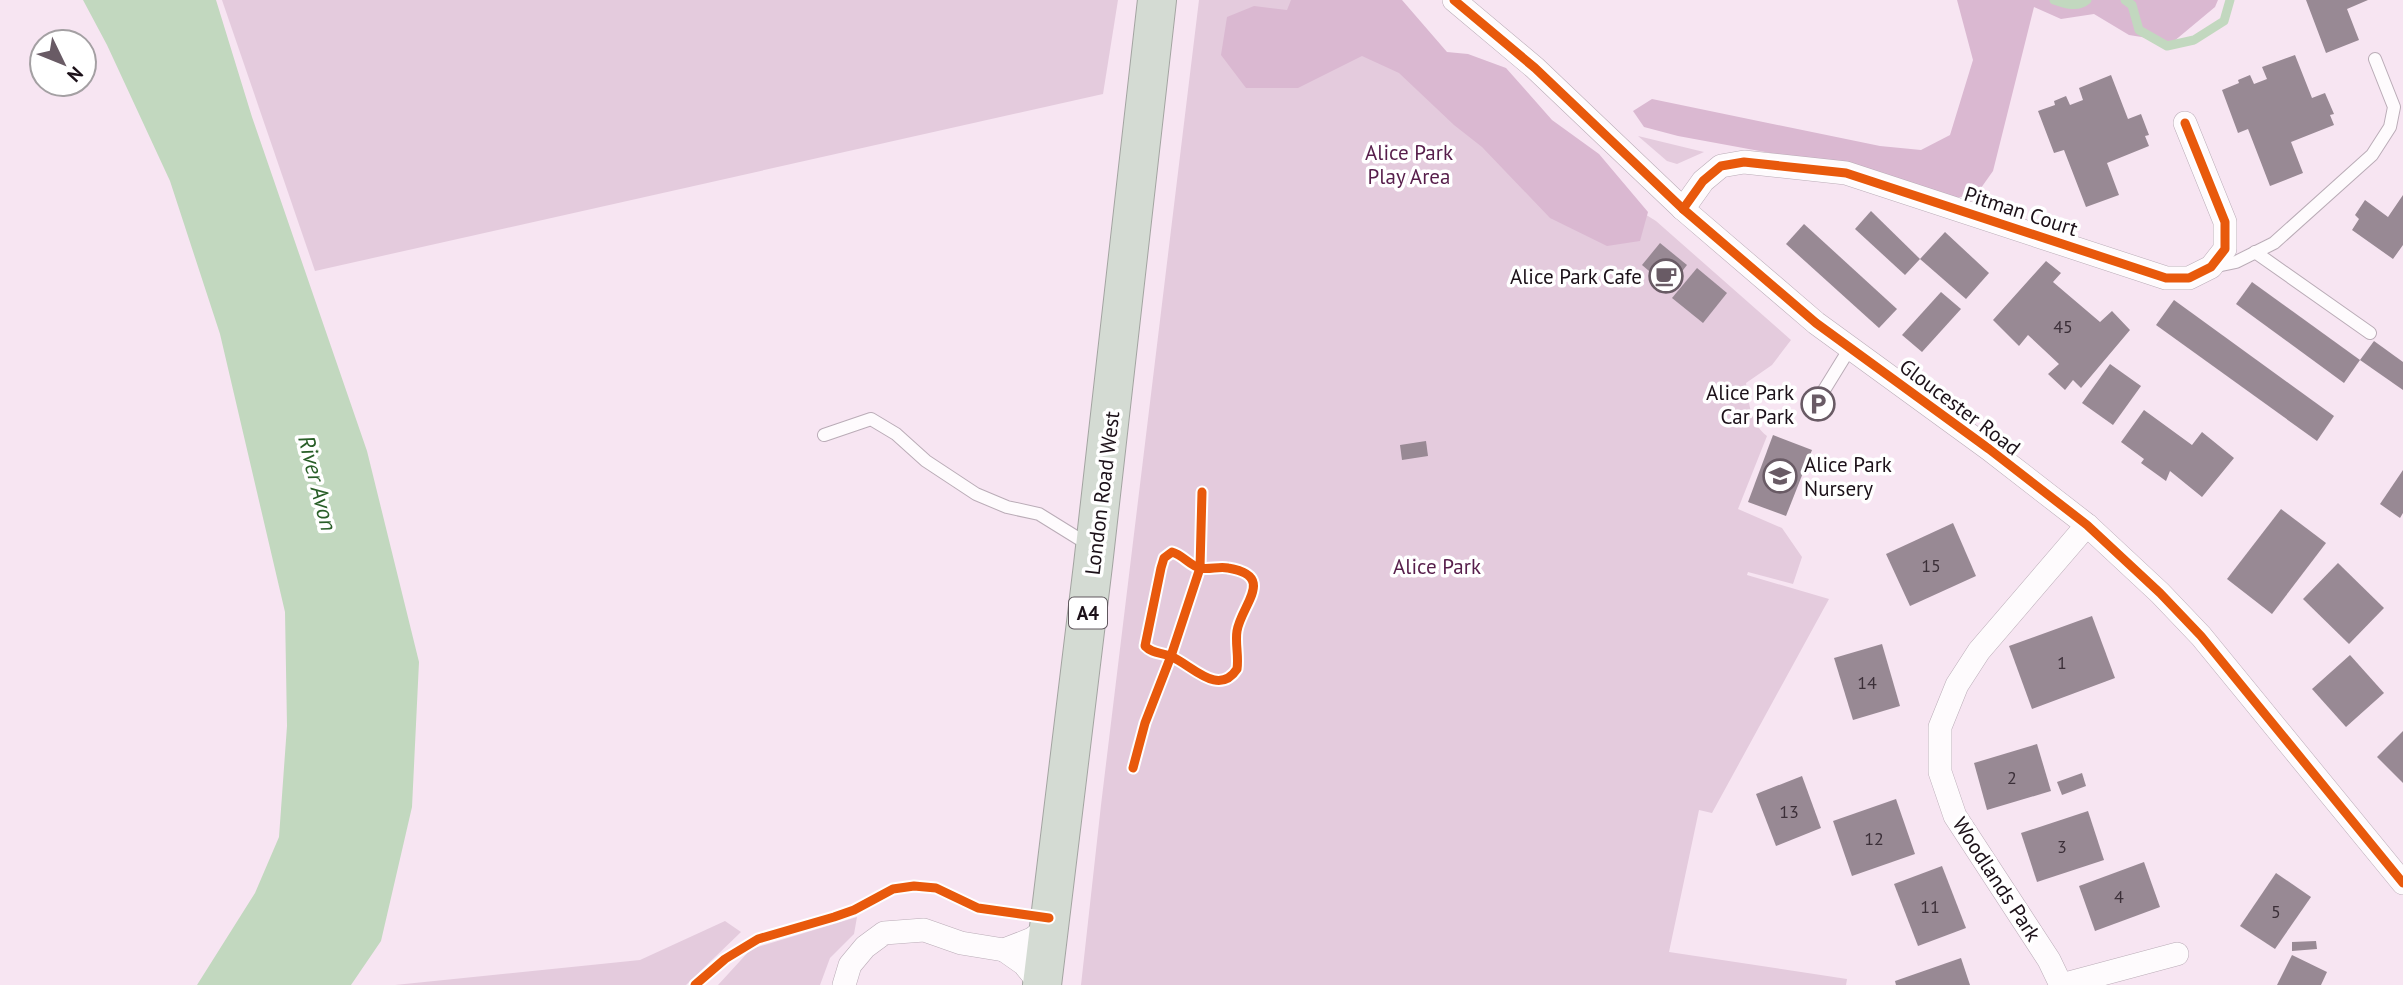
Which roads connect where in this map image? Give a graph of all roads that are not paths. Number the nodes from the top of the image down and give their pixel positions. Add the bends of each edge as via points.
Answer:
1 (1157, 0) edge
2 (1454, 0) edge
3 (2375, 59) dead end
4 (2185, 123) dead end
5 (1683, 209) junction
6 (2255, 252) junction
7 (2211, 267) junction
8 (2370, 333) dead end
9 (1850, 348) junction
10 (1813, 408) dead end
11 (824, 435) dead end
12 (2087, 525) junction
13 (1095, 549) junction
14 (2403, 883) edge
15 (1048, 928) junction
16 (1004, 950) junction
17 (2177, 954) dead end
18 (844, 985) edge
19 (1042, 985) edge
20 (2061, 985) edge

1 - 13 highway, London Road West / A4
2 - 5 street, Gloucester Road via 1535,68
3 - 6 lane via 2394,107 2390,127 2372,155 2274,243
4 - 7 street via 2225,222 2225,249
5 - 7 street, Pitman Court via 1703,181 1721,166 1744,162 1819,170 1846,173 2166,278 2189,278
5 - 9 street, Gloucester Road
6 - 7 lane
6 - 8 lane
9 - 10 lane
9 - 12 street, Gloucester Road
11 - 13 lane via 872,419 976,494 1039,514
12 - 14 street, Gloucester Road via 2202,636
12 - 20 street, Woodlands Park via 1979,650 1957,685 1940,727 1940,772 1955,816
13 - 15 highway, London Road West / A4
15 - 16 street
15 - 19 highway, London Road West / A4
16 - 18 street via 961,943 924,930 884,933 850,965
16 - 19 street
17 - 20 street, Woodlands Park

